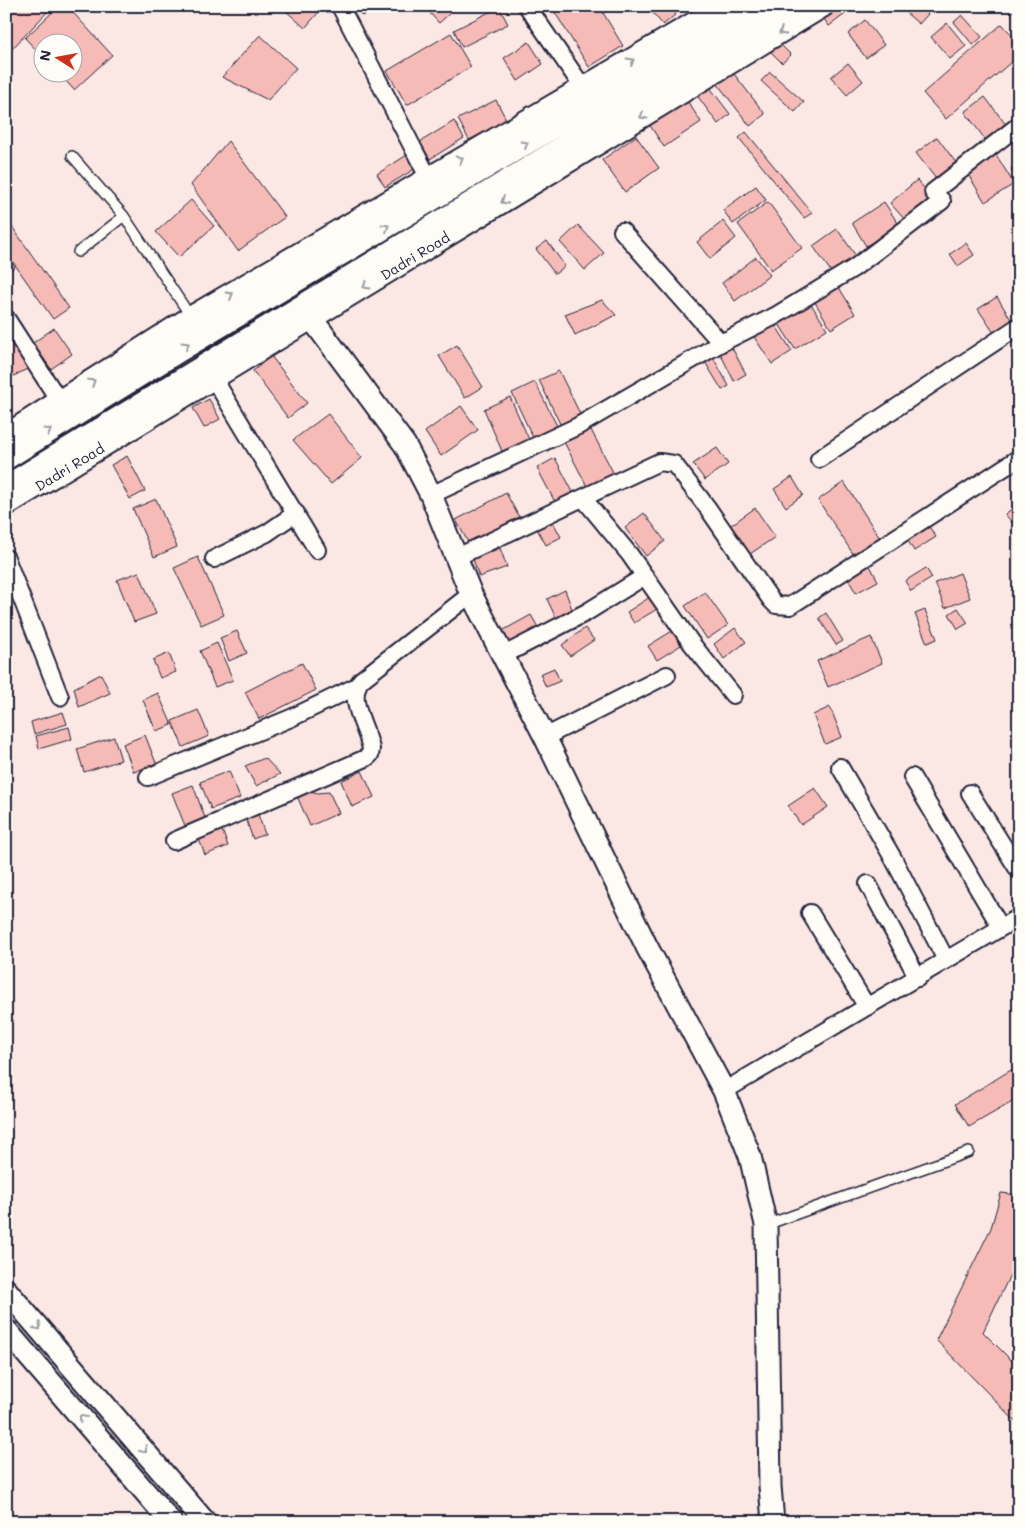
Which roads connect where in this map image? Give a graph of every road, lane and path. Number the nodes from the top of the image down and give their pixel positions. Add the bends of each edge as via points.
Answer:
1 (340, 6) edge
2 (527, 6) edge
3 (723, 6) edge
4 (754, 6) edge
5 (796, 6) edge
6 (823, 6) edge
7 (584, 89) junction
8 (1019, 125) edge
9 (72, 156) dead end
10 (428, 177) junction
11 (124, 216) junction
12 (622, 231) dead end
13 (78, 252) dead end
14 (191, 317) junction
15 (6, 318) edge
16 (312, 319) junction
17 (1019, 326) edge
18 (721, 343) junction
19 (214, 379) junction
20 (60, 402) junction
21 (6, 435) edge
22 (6, 457) edge
23 (1019, 458) edge
24 (820, 459) dead end
25 (6, 488) edge
26 (430, 495) junction
27 (583, 498) junction
28 (6, 505) edge
29 (296, 512) junction
30 (317, 550) dead end
31 (6, 558) edge
32 (457, 558) junction
33 (214, 559) dead end
34 (644, 576) junction
35 (471, 594) junction
36 (502, 656) junction
37 (667, 675) dead end
38 (355, 687) junction
39 (733, 695) dead end
40 (60, 697) dead end
41 (545, 737) junction
42 (840, 767) dead end
43 (148, 777) dead end
44 (912, 777) dead end
45 (970, 793) dead end
46 (174, 841) dead end
47 (1019, 871) edge
48 (868, 884) dead end
49 (810, 914) dead end
50 (1019, 916) edge
51 (1000, 926) junction
52 (946, 960) junction
53 (918, 978) junction
54 (867, 1007) junction
55 (724, 1091) junction
56 (969, 1152) dead end
57 (766, 1225) junction
58 (6, 1290) edge
59 (6, 1330) edge
60 (171, 1522) edge
61 (206, 1522) edge
62 (773, 1522) edge

1 - 10 street
2 - 7 street
7 -> 3 street
22 -> 4 main road via 178,350
5 - 25 main road
6 -> 16 street, Dadri Road
10 -> 7 street
8 - 18 street via 933,192 942,201 854,268 775,316
9 - 11 lane
14 -> 10 street
11 - 13 lane
11 - 14 lane
12 - 18 street
20 -> 14 street
15 - 20 street
16 - 19 street, Dadri Road
16 - 26 street via 404,444
17 - 24 street
18 - 26 street via 578,426
19 - 28 street, Dadri Road
19 - 29 street
20 - 21 street
23 - 27 street via 790,606 782,607 771,600 674,464 659,462
26 - 32 street
27 - 32 street
27 - 34 street
29 - 30 street
29 - 33 street via 267,533
31 - 40 street
32 - 35 street
34 - 36 street via 587,612
34 - 39 street
35 - 36 street
35 - 38 street
36 - 41 street
37 - 41 street
38 - 43 street via 292,718
38 - 46 street via 355,697 371,748 366,758
41 - 55 street via 647,947
42 - 52 street via 893,858
44 - 51 street
45 - 47 street
48 - 53 street
49 - 54 street
50 - 51 street
51 - 52 street
52 - 53 street
53 - 54 street
54 - 55 street
55 - 57 street via 750,1156
56 - 57 lane
57 - 62 street
58 -> 61 street
60 -> 59 street

